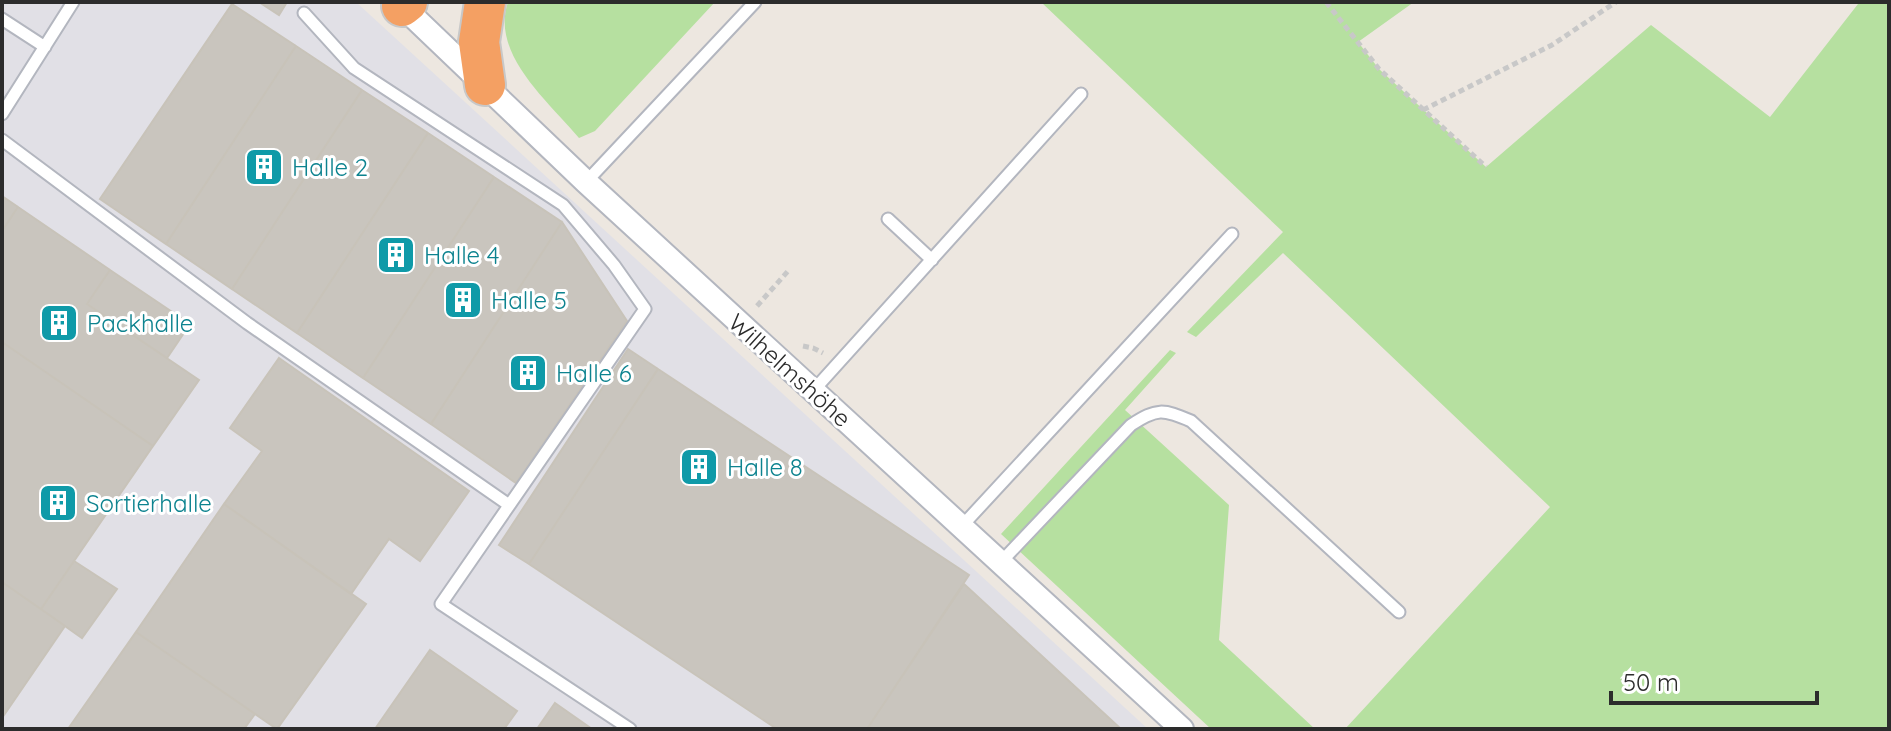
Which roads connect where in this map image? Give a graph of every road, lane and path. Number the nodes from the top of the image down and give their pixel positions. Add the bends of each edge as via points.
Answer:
1 (73, 2) edge
2 (485, 2) edge
3 (755, 2) edge
4 (1326, 2) edge
5 (1616, 2) edge
6 (404, 4) edge
7 (304, 13) dead end
8 (2, 19) edge
9 (42, 52) junction
10 (485, 85) junction
11 (1081, 94) dead end
12 (1423, 110) junction
13 (2, 114) edge
14 (2, 140) edge
15 (1486, 167) dead end
16 (586, 182) junction
17 (888, 219) dead end
18 (1232, 234) dead end
19 (932, 260) junction
20 (788, 271) dead end
21 (769, 315) dead end
22 (792, 336) dead end
23 (839, 363) junction
24 (813, 391) junction
25 (509, 505) junction
26 (962, 526) junction
27 (1001, 562) junction
28 (1399, 612) dead end
29 (630, 729) edge
30 (1182, 729) edge

1 - 9 lane
2 - 10 highway via 479,42
3 - 16 lane
4 - 12 path via 1379,69
5 - 12 path via 1552,45
6 - 10 street, Wilhelmshöhe
7 - 25 lane via 354,68 563,205 645,309
8 - 9 lane
9 - 13 lane
10 - 16 street, Wilhelmshöhe
11 - 19 lane
12 - 15 path
14 - 25 lane via 247,323
16 - 24 street, Wilhelmshöhe
17 - 19 lane
18 - 26 lane
19 - 23 lane
20 - 21 path via 758,305
22 - 23 path via 803,347
23 - 24 lane
24 - 26 street, Wilhelmshöhe
25 - 29 lane via 441,604
26 - 27 street, Wilhelmshöhe
27 - 28 lane via 1131,425 1151,412 1168,412 1191,421
27 - 30 street, Wilhelmshöhe

